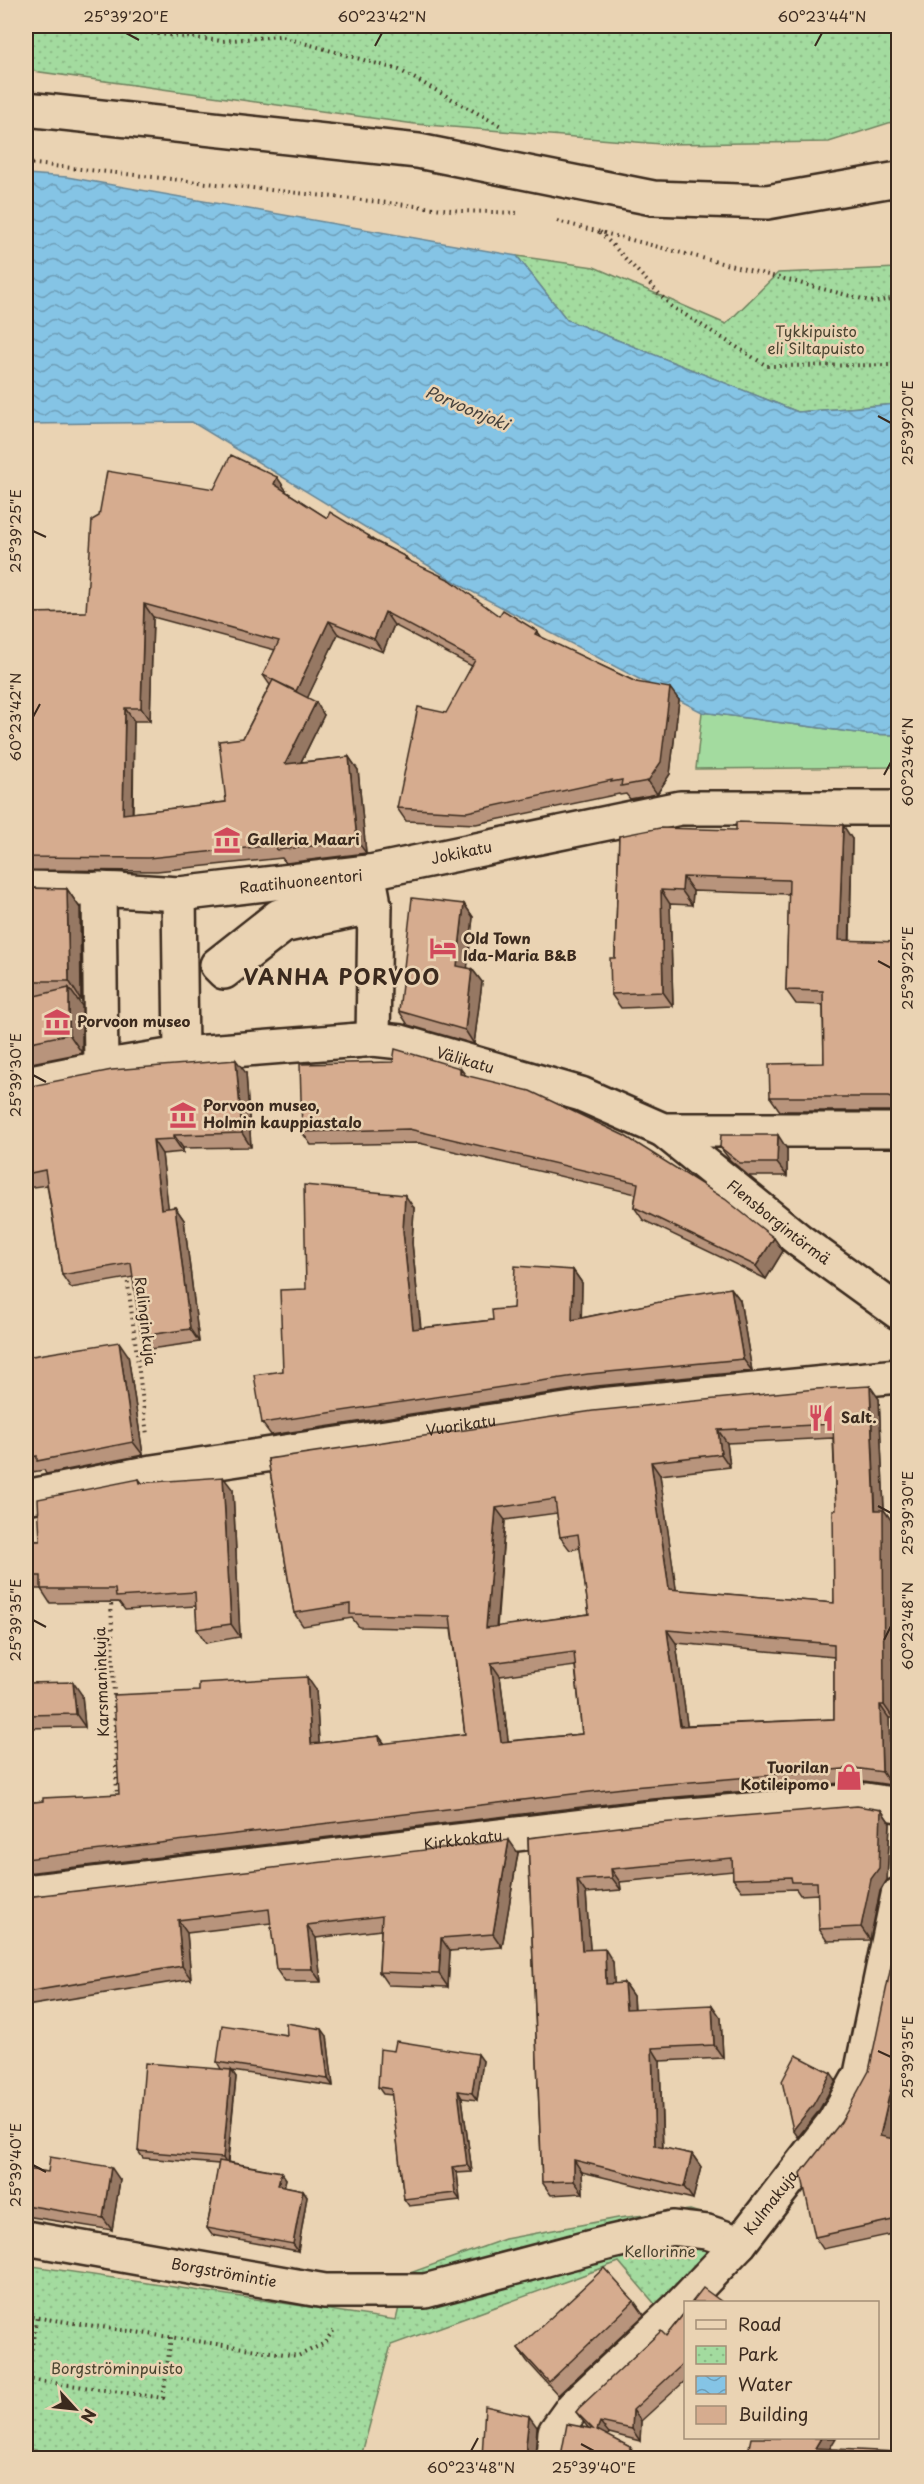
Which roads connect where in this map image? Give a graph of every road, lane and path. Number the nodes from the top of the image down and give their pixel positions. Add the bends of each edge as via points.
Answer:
1 (86, 26) edge
2 (26, 110) edge
3 (504, 128) dead end
4 (26, 163) edge
5 (898, 179) edge
6 (521, 214) dead end
7 (555, 221) dead end
8 (600, 231) junction
9 (898, 298) edge
10 (898, 365) edge
11 (898, 808) edge
12 (368, 872) junction
13 (26, 888) edge
14 (99, 889) junction
15 (179, 894) junction
16 (373, 1039) junction
17 (181, 1054) junction
18 (100, 1067) junction
19 (26, 1083) edge
20 (663, 1130) junction
21 (898, 1130) edge
22 (126, 1269) edge
23 (898, 1312) edge
24 (898, 1376) edge
25 (152, 1472) junction
26 (26, 1497) edge
27 (110, 1587) edge
28 (118, 1800) edge
29 (898, 1805) edge
30 (26, 1893) edge
31 (898, 1894) edge
32 (26, 2238) edge
33 (740, 2243) junction
34 (367, 2291) junction
35 (685, 2301) edge
36 (684, 2302) edge
37 (26, 2316) edge
38 (37, 2317) junction
39 (171, 2337) junction
40 (26, 2379) edge
41 (553, 2458) edge

1 - 3 path via 222,42 279,36 399,70
2 - 5 street via 418,151 653,198 767,202
4 - 6 path via 449,210
7 - 8 path
8 - 9 path via 874,302
8 - 10 path via 670,306 767,366
11 - 12 street, Jokikatu via 680,808
12 - 15 street, Raatihuoneentori
12 - 16 street, Raatihuoneentori via 373,898 279,916 217,965 224,972 283,926 375,906
13 - 14 street
14 - 15 street, Raatihuoneentori
14 - 18 street
15 - 17 street
16 - 17 street, Välikatu
16 - 20 street, Välikatu via 401,1042 581,1095
17 - 18 street
18 - 19 street
20 - 21 street, Välikatu
20 - 23 street, Flensborgintörmä via 801,1241
22 - 25 path, Ralinginkuja
24 - 25 street, Vuorikatu via 600,1405
25 - 26 street, Vuorikatu
27 - 28 path, Karsmaninkuja
29 - 30 street, Kirkkokatu via 866,1800 644,1819
31 - 33 street, Kulmakuja via 861,2074 834,2122
32 - 34 street, Borgströmintie via 325,2291
33 - 34 street, Borgströmintie via 707,2232 672,2228 425,2291
33 - 35 street, Kulmakuja
34 - 39 path via 323,2344 298,2356
36 - 41 street, Kulmakuja via 573,2407 555,2432
37 - 38 path
38 - 39 path
38 - 40 path
39 - 40 path via 162,2398

